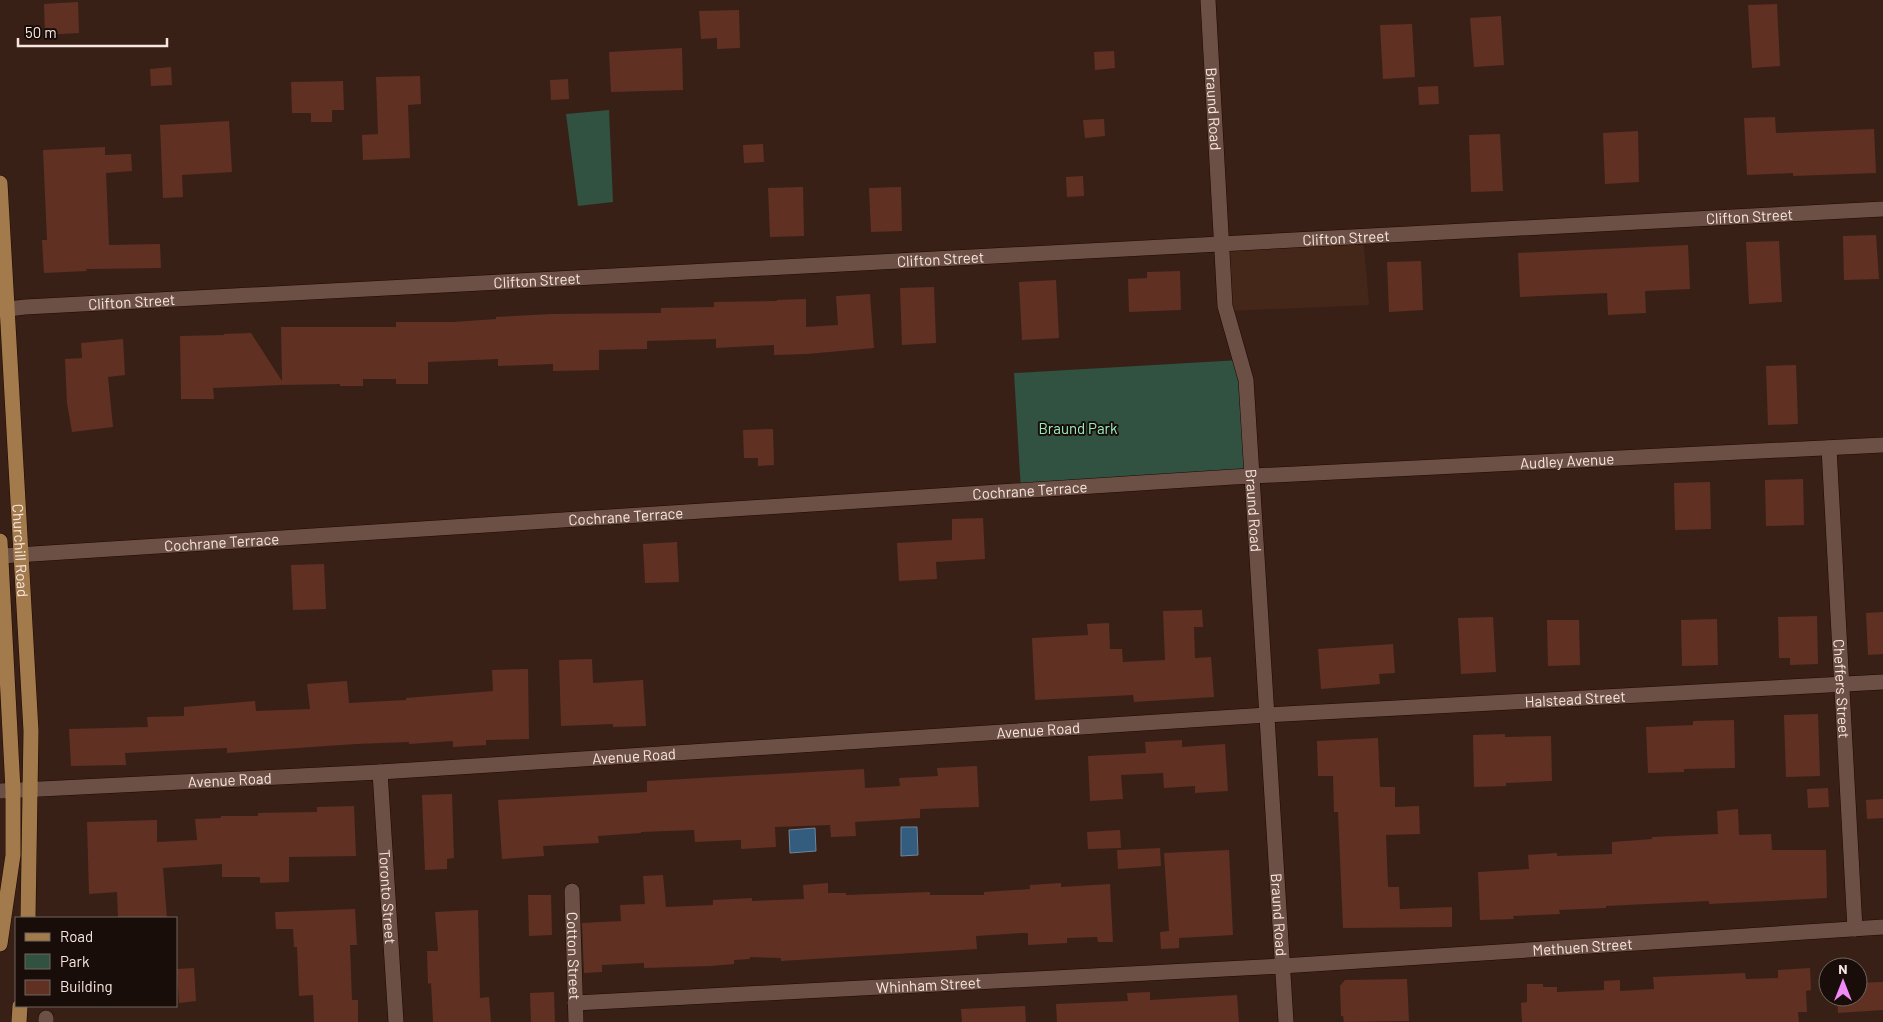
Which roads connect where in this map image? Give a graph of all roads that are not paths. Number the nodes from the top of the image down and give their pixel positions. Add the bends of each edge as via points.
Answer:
1 (1208, 0) edge
2 (0, 183) edge
3 (1883, 209) edge
4 (1222, 244) junction
5 (3, 309) edge
6 (1883, 445) edge
7 (1829, 448) junction
8 (1251, 476) junction
9 (0, 549) edge
10 (21, 554) junction
11 (1883, 682) edge
12 (1841, 684) junction
13 (1267, 715) junction
14 (380, 772) junction
15 (30, 788) junction
16 (6, 790) edge
17 (572, 891) dead end
18 (28, 917) edge
19 (1883, 928) edge
20 (1855, 929) junction
21 (0, 944) edge
22 (1282, 966) junction
23 (576, 1003) junction
24 (20, 1007) edge
25 (19, 1022) edge
26 (396, 1022) edge
27 (576, 1022) edge
28 (1286, 1022) edge

1 - 4 street, Braund Road
2 - 5 main road, Churchill Road
3 - 4 street, Clifton Street
4 - 5 street, Clifton Street
4 - 8 street, Braund Road via 1226,306 1246,380
5 - 10 main road, Churchill Road
6 - 7 street, Audley Avenue
7 - 8 street, Audley Avenue
7 - 12 street, Cheffers Street
8 - 10 street, Cochrane Terrace
8 - 13 street, Braund Road
9 - 10 street, Cochrane Terrace
9 - 16 main road, Churchill Road
10 - 15 main road, Churchill Road via 31,731
11 - 12 street, Halstead Street
12 - 13 street, Halstead Street
12 - 20 street, Cheffers Street
13 - 14 street, Avenue Road
13 - 22 street, Braund Road
14 - 15 street, Avenue Road
14 - 26 street, Toronto Street
15 - 16 street, Avenue Road
15 - 18 main road, Churchill Road
16 - 21 main road, Churchill Road via 13,855
17 - 23 street, Cotton Street
19 - 20 street, Methuen Street
20 - 22 street, Methuen Street
22 - 23 street, Whinham Street
22 - 28 street, Braund Road
23 - 27 street, Cotton Street
24 - 25 main road

